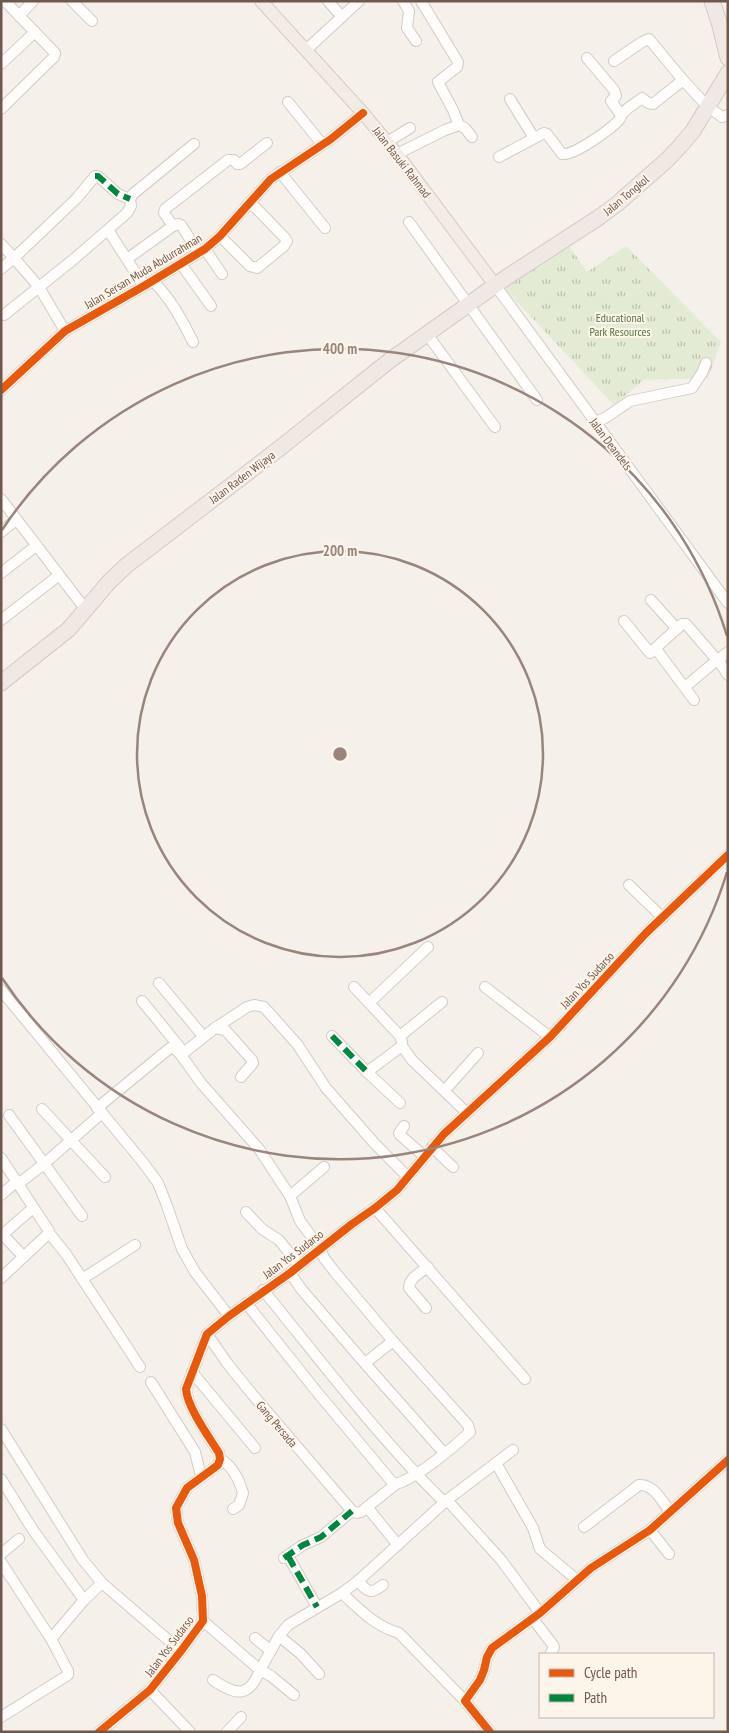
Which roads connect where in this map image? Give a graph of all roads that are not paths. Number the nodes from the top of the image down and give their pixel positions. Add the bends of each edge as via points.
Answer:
1 (5, 1) edge
2 (33, 1) edge
3 (72, 1) edge
4 (262, 1) edge
5 (328, 1) edge
6 (359, 1) edge
7 (403, 1) edge
8 (421, 1) edge
9 (712, 1) edge
10 (1, 4) edge
11 (19, 16) junction
12 (342, 17) junction
13 (92, 21) dead end
14 (35, 32) junction
15 (416, 41) dead end
16 (306, 50) junction
17 (588, 58) dead end
18 (728, 58) edge
19 (614, 61) dead end
20 (1, 64) edge
21 (728, 73) edge
22 (682, 80) junction
23 (510, 99) dead end
24 (288, 102) dead end
25 (707, 106) junction
26 (1, 110) edge
27 (363, 113) junction
28 (621, 115) junction
29 (728, 116) edge
30 (459, 126) junction
31 (410, 128) dead end
32 (472, 137) dead end
33 (534, 138) junction
34 (387, 142) junction
35 (194, 144) dead end
36 (267, 144) dead end
37 (322, 144) junction
38 (397, 154) junction
39 (499, 157) dead end
40 (280, 172) junction
41 (130, 199) junction
42 (251, 203) junction
43 (409, 222) dead end
44 (173, 226) junction
45 (325, 228) dead end
46 (108, 230) junction
47 (220, 236) junction
48 (1, 244) edge
49 (202, 251) junction
50 (14, 258) junction
51 (127, 259) junction
52 (181, 264) junction
53 (1, 269) edge
54 (222, 274) dead end
55 (149, 283) junction
56 (494, 285) junction
57 (39, 287) junction
58 (468, 305) junction
59 (210, 306) dead end
60 (4, 315) dead end
61 (65, 331) junction
62 (427, 334) junction
63 (193, 342) dead end
64 (706, 363) dead end
65 (1, 390) edge
66 (537, 400) dead end
67 (596, 424) junction
68 (495, 427) dead end
69 (1, 499) edge
70 (16, 520) junction
71 (1, 532) edge
72 (36, 546) junction
73 (1, 573) edge
74 (58, 576) junction
75 (651, 600) dead end
76 (728, 603) edge
77 (86, 610) junction
78 (1, 620) edge
79 (624, 621) dead end
80 (677, 630) junction
81 (656, 649) junction
82 (728, 652) edge
83 (717, 660) junction
84 (728, 675) edge
85 (1, 684) edge
86 (685, 687) junction
87 (694, 700) dead end
88 (728, 855) edge
89 (630, 885) dead end
90 (662, 918) junction
91 (428, 947) dead end
92 (158, 983) dead end
93 (354, 987) dead end
94 (485, 987) dead end
95 (1, 990) edge
96 (142, 1001) dead end
97 (370, 1002) junction
98 (442, 1002) dead end
99 (215, 1028) junction
100 (203, 1036) junction
101 (332, 1036) dead end
102 (550, 1037) junction
103 (401, 1041) junction
104 (182, 1053) junction
105 (478, 1053) dead end
106 (367, 1072) junction
107 (241, 1078) dead end
108 (445, 1090) junction
109 (400, 1103) dead end
110 (42, 1109) dead end
111 (100, 1110) junction
112 (467, 1112) junction
113 (9, 1116) dead end
114 (404, 1126) dead end
115 (72, 1140) junction
116 (432, 1147) junction
117 (424, 1156) junction
118 (1, 1158) edge
119 (44, 1164) junction
120 (324, 1167) dead end
121 (453, 1167) dead end
122 (105, 1177) dead end
123 (408, 1177) junction
124 (17, 1183) junction
125 (1, 1195) edge
126 (290, 1196) junction
127 (33, 1208) junction
128 (375, 1208) junction
129 (246, 1212) dead end
130 (82, 1216) dead end
131 (49, 1233) junction
132 (2, 1235) edge
133 (135, 1244) dead end
134 (320, 1248) junction
135 (24, 1257) junction
136 (299, 1266) junction
137 (428, 1268) junction
138 (290, 1273) junction
139 (1, 1278) edge
140 (82, 1279) junction
141 (263, 1290) junction
142 (246, 1303) junction
143 (426, 1308) dead end
144 (229, 1316) junction
145 (207, 1334) junction
146 (392, 1339) junction
147 (363, 1361) junction
148 (140, 1367) dead end
149 (192, 1372) junction
150 (525, 1379) dead end
151 (151, 1382) dead end
152 (1, 1429) edge
153 (255, 1448) dead end
154 (513, 1450) dead end
155 (444, 1453) junction
156 (220, 1459) junction
157 (728, 1460) edge
158 (496, 1464) junction
159 (416, 1474) junction
160 (201, 1476) junction
161 (1, 1479) edge
162 (396, 1484) junction
163 (445, 1501) junction
164 (367, 1507) junction
165 (233, 1508) dead end
166 (352, 1511) junction
167 (670, 1512) junction
168 (584, 1527) dead end
169 (650, 1530) junction
170 (20, 1539) dead end
171 (398, 1545) junction
172 (1, 1554) edge
173 (669, 1554) dead end
174 (1, 1562) edge
175 (577, 1580) junction
176 (358, 1581) junction
177 (102, 1583) junction
178 (383, 1585) dead end
179 (342, 1593) junction
180 (84, 1600) junction
181 (317, 1607) junction
182 (537, 1616) junction
183 (204, 1621) junction
184 (280, 1636) junction
185 (255, 1638) dead end
186 (51, 1639) junction
187 (181, 1651) junction
188 (271, 1651) junction
189 (551, 1653) dead end
190 (260, 1670) junction
191 (320, 1674) dead end
192 (213, 1680) dead end
193 (150, 1690) junction
194 (294, 1695) dead end
195 (465, 1701) junction
196 (1, 1717) edge
197 (241, 1717) dead end
198 (99, 1732) edge
199 (190, 1732) edge
200 (228, 1732) edge
201 (490, 1732) edge

1 - 10 street
1 - 11 street
2 - 11 street
3 - 13 street
4 - 16 main road, Jalan Basuki Rahmad
5 - 12 street
6 - 12 street
7 - 15 street via 408,11 406,28
8 - 30 street via 458,62 457,67 438,82
9 - 18 highway
11 - 14 street
12 - 16 street
14 - 20 street
14 - 26 street via 54,50 54,57
16 - 27 main road, Jalan Basuki Rahmad
17 - 28 street via 614,90 616,96 611,102
19 - 22 street via 648,39
21 - 25 highway, Jalan Tongkol
22 - 25 street
22 - 28 street via 653,104 642,98
23 - 33 street
24 - 37 street
25 - 29 street via 724,118
25 - 56 highway, Jalan Tongkol via 693,131 667,160 617,204
27 - 34 main road, Jalan Basuki Rahmad
27 - 37 street, Jalan Sersan Muda Abdurrahman
28 - 33 street via 590,142 568,155 562,154 546,134
30 - 32 street
30 - 38 street
31 - 34 street
33 - 39 street
34 - 38 main road, Jalan Basuki Rahmad
35 - 41 street
36 - 44 street via 243,163 228,160 165,209 164,213
37 - 40 street, Jalan Sersan Muda Abdurrahman
38 - 56 main road, Jalan Basuki Rahmad
40 - 42 street, Jalan Sersan Muda Abdurrahman
40 - 45 street
41 - 46 street via 129,211
41 - 50 street via 95,176 77,198
42 - 47 street, Jalan Sersan Muda Abdurrahman
42 - 47 street via 285,238 284,246 254,268
43 - 58 street
44 - 49 street via 181,225
44 - 51 street
46 - 51 street
46 - 57 street
47 - 49 street, Jalan Sersan Muda Abdurrahman
48 - 50 street
49 - 52 street, Jalan Sersan Muda Abdurrahman
49 - 54 street
50 - 53 street
50 - 57 street
51 - 55 street
52 - 55 street, Jalan Sersan Muda Abdurrahman
52 - 59 street
55 - 61 street, Jalan Sersan Muda Abdurrahman
55 - 63 street via 166,294
56 - 58 highway, Jalan Raden Wijaya
56 - 67 street, Jalan Deandels
57 - 60 street
57 - 61 street
58 - 62 highway, Jalan Raden Wijaya
58 - 66 street
61 - 65 street, Jalan Sersan Muda Abdurrahman
62 - 68 street
62 - 77 highway, Jalan Raden Wijaya via 127,565
64 - 67 street via 692,388 630,401
67 - 76 street, Jalan Deandels
69 - 70 street
70 - 71 street
70 - 72 street
72 - 73 street
72 - 74 street
74 - 77 street
74 - 78 street
75 - 80 street
77 - 85 highway, Jalan Raden Wijaya via 69,630
79 - 81 street via 649,652
80 - 81 street
80 - 83 street via 686,624
81 - 86 street
82 - 83 street
83 - 84 street
83 - 86 street
86 - 87 street
88 - 90 street, Jalan Yos Sudarso
89 - 90 street
90 - 102 street, Jalan Yos Sudarso
91 - 97 street
92 - 100 street
93 - 97 street
94 - 102 street
95 - 111 street
96 - 104 street
97 - 103 street
98 - 103 street
99 - 100 street
99 - 107 street via 225,1030 252,1060
99 - 123 street via 247,1007 264,1007 303,1052 326,1088
100 - 104 street
101 - 106 street
102 - 112 street, Jalan Yos Sudarso
103 - 106 street
103 - 108 street via 412,1060
104 - 111 street via 170,1048
104 - 126 street via 201,1083 259,1149
105 - 108 street
106 - 109 street
108 - 112 street
110 - 115 street
111 - 115 street
111 - 144 street via 158,1183 182,1249 195,1272
112 - 116 street, Jalan Yos Sudarso
113 - 119 street
114 - 117 street via 400,1135
115 - 119 street
115 - 122 street
116 - 117 street, Jalan Yos Sudarso
116 - 121 street
117 - 123 street, Jalan Yos Sudarso
118 - 124 street
119 - 124 street
119 - 130 street
120 - 126 street
123 - 128 street, Jalan Yos Sudarso
124 - 125 street
124 - 127 street
126 - 134 street via 300,1221
127 - 131 street
127 - 132 street
128 - 134 street, Jalan Yos Sudarso
128 - 137 street
129 - 136 street via 262,1229 279,1240
131 - 135 street
131 - 140 street
132 - 135 street
133 - 140 street
134 - 136 street, Jalan Yos Sudarso
134 - 146 street via 334,1271
135 - 139 street
136 - 138 street, Jalan Yos Sudarso
137 - 143 street via 411,1280 409,1286
137 - 150 street
138 - 141 street, Jalan Yos Sudarso
138 - 147 street
140 - 148 street
141 - 142 street, Jalan Yos Sudarso
141 - 159 street
142 - 144 street, Jalan Yos Sudarso
142 - 162 street
144 - 145 street, Jalan Yos Sudarso
145 - 149 street, Jalan Yos Sudarso
145 - 166 street, Gang Persada via 226,1363
146 - 147 street
146 - 155 street via 470,1428 470,1432
147 - 155 street
149 - 153 street
149 - 156 street, Jalan Yos Sudarso via 186,1395
151 - 160 street via 195,1452
152 - 177 street via 83,1560
154 - 158 street
155 - 159 street
156 - 160 street, Jalan Yos Sudarso via 218,1465
156 - 165 street via 228,1463 243,1493 239,1505
157 - 167 street
158 - 163 street
158 - 175 street via 534,1530 540,1549
159 - 162 street
159 - 163 street
160 - 183 street, Jalan Yos Sudarso via 182,1495 176,1515 194,1560
161 - 180 street
162 - 164 street
163 - 171 street
163 - 182 street via 500,1558
164 - 166 street via 361,1512
164 - 171 street
166 - 181 street via 321,1536 286,1557
167 - 168 street via 651,1488 639,1484
167 - 169 street
169 - 173 street
169 - 175 street via 606,1557
170 - 172 street
171 - 176 street
174 - 186 street
175 - 182 street
176 - 178 street via 371,1592
176 - 179 street
177 - 180 street
177 - 187 street
179 - 181 street
179 - 195 street via 370,1619 399,1633
180 - 186 street
181 - 184 street via 288,1625
182 - 189 street via 554,1647
182 - 195 street via 489,1652 480,1680
183 - 187 street, Jalan Yos Sudarso
183 - 190 street
184 - 188 street
184 - 191 street
185 - 188 street
186 - 196 street via 68,1675
187 - 193 street, Jalan Yos Sudarso
188 - 190 street
190 - 192 street via 242,1692 228,1690
190 - 194 street
193 - 198 street, Jalan Yos Sudarso
193 - 199 street
195 - 201 street
197 - 200 street

